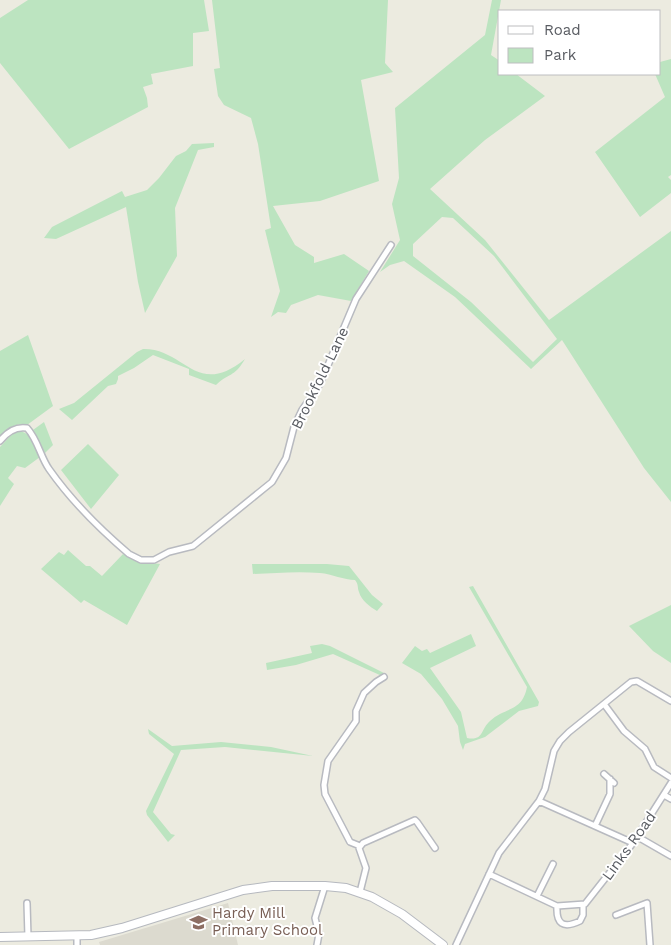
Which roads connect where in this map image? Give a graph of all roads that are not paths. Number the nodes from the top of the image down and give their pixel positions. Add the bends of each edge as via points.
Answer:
1 (391, 244) dead end
2 (0, 441) edge
3 (384, 677) dead end
4 (671, 701) edge
5 (604, 704) junction
6 (604, 774) dead end
7 (671, 778) edge
8 (671, 783) edge
9 (664, 795) junction
10 (671, 799) edge
11 (539, 801) junction
12 (595, 826) junction
13 (638, 836) junction
14 (633, 843) junction
15 (360, 846) junction
16 (435, 848) dead end
17 (671, 856) edge
18 (553, 866) dead end
19 (490, 874) junction
20 (325, 886) junction
21 (360, 892) junction
22 (538, 896) junction
23 (27, 903) dead end
24 (583, 905) junction
25 (557, 906) junction
26 (616, 914) dead end
27 (0, 936) edge
28 (77, 936) junction
29 (28, 937) junction
30 (77, 945) edge
31 (317, 945) edge
32 (443, 945) edge
33 (456, 945) edge
34 (650, 945) edge

1 - 2 street, Brookfold Lane via 356,299 320,384 294,427 286,458 272,482 193,546 154,560 141,560 129,554 60,484 27,428 16,428
3 - 15 street via 362,697 356,721 330,756 325,779 325,794 339,824 350,842
4 - 5 street via 634,681
5 - 7 street via 624,731 645,748 654,767
5 - 11 street via 560,741
6 - 12 street via 612,781 610,794
8 - 9 street, Links Road
9 - 10 street
9 - 13 street, Links Road
11 - 12 street
11 - 19 street via 504,845
12 - 14 street
13 - 14 street, Links Road
13 - 17 street
14 - 24 street, Links Road
15 - 16 street via 414,820
15 - 21 street via 366,868
18 - 22 street
19 - 22 street
19 - 33 street
20 - 21 main road
20 - 28 main road via 272,886 243,890 105,932
20 - 31 street via 315,918 320,934
21 - 32 main road via 389,906
22 - 25 street
23 - 29 street
24 - 25 street
24 - 25 street, Links Road via 580,921 563,924 557,918
26 - 34 street via 646,903
27 - 29 main road
28 - 29 main road
28 - 30 street

